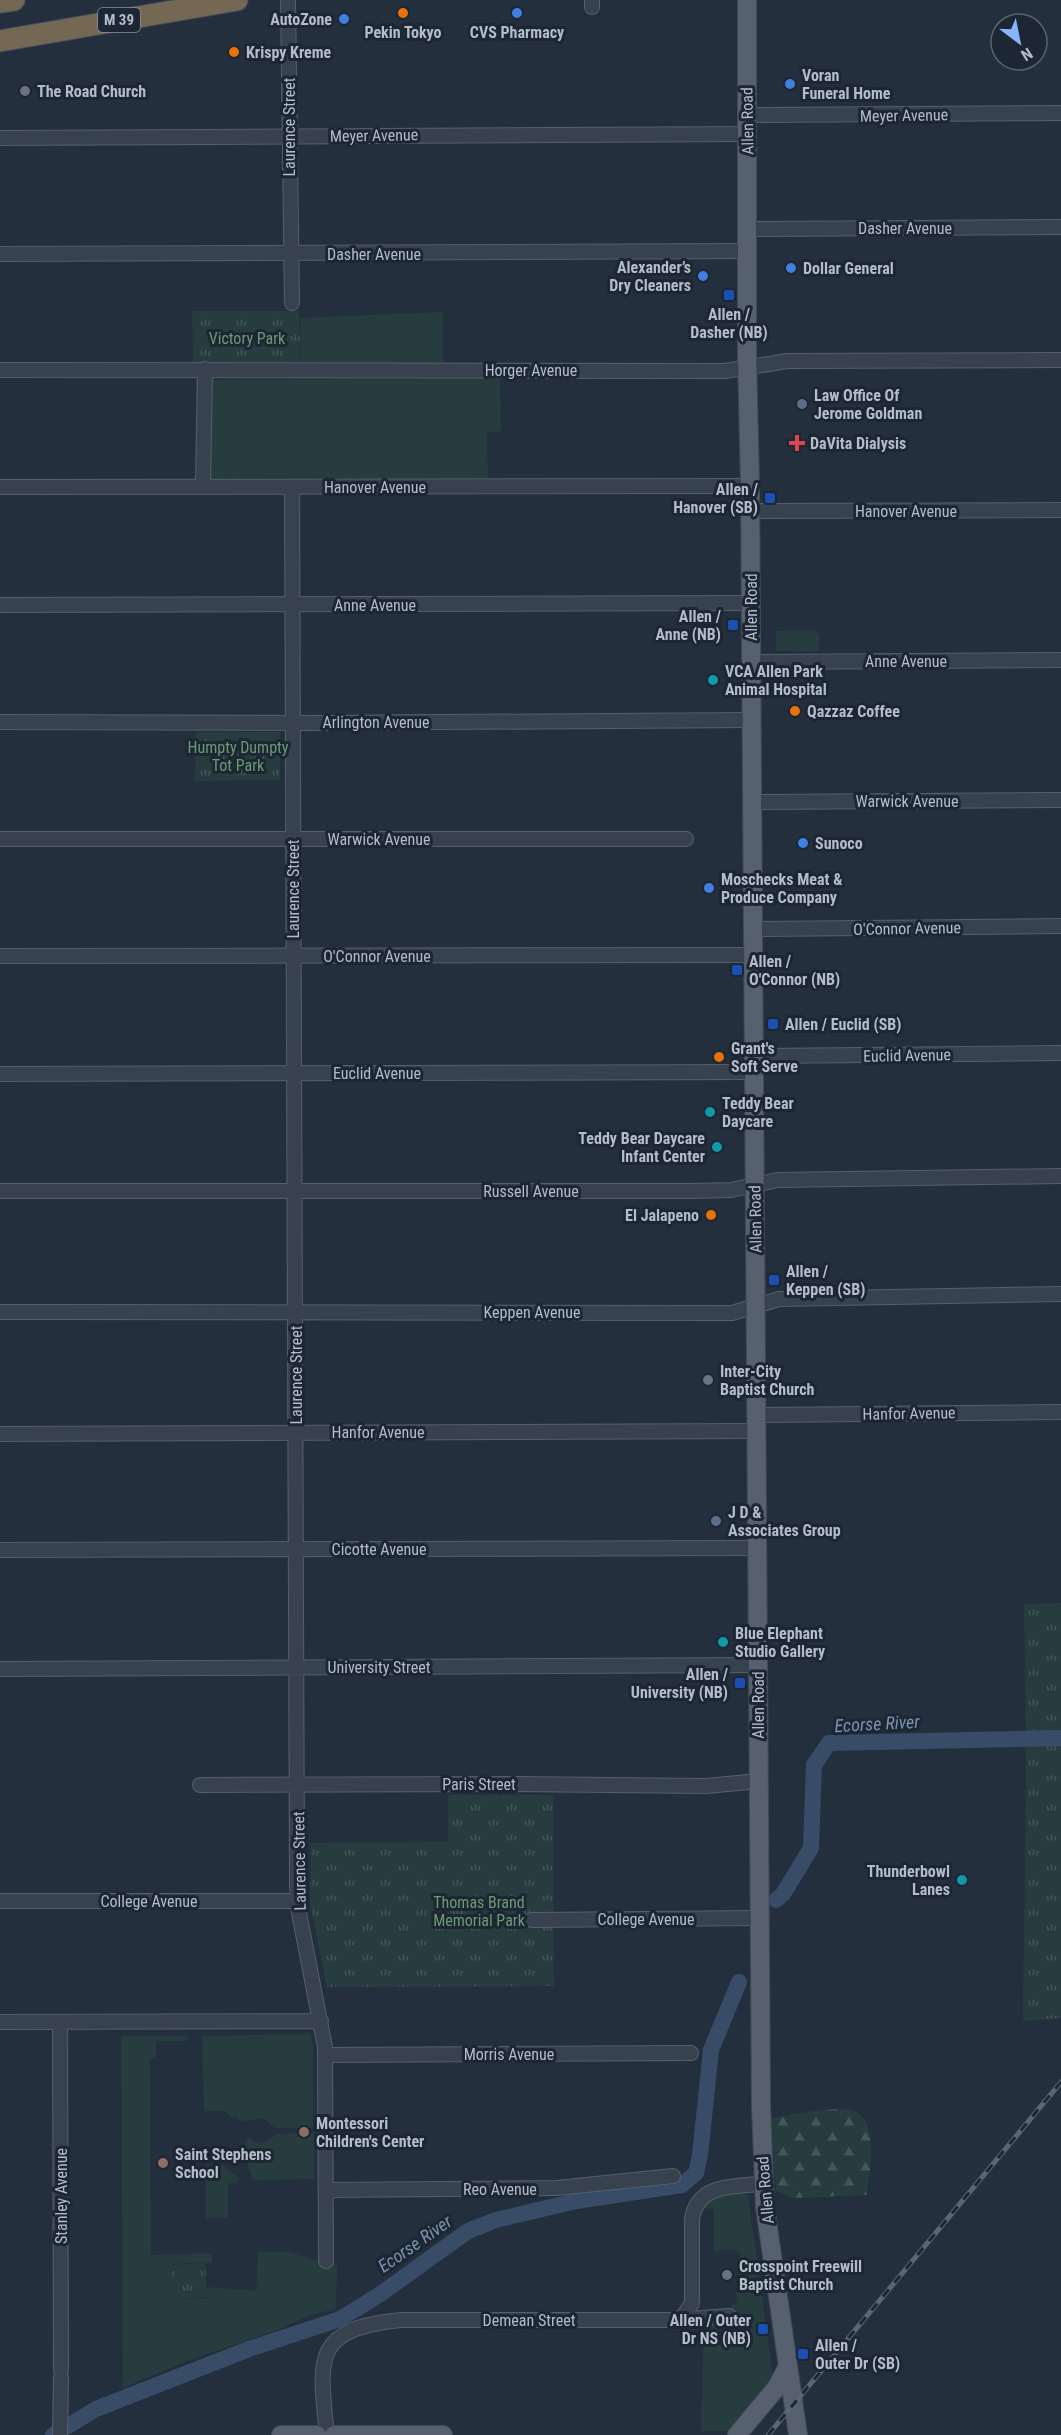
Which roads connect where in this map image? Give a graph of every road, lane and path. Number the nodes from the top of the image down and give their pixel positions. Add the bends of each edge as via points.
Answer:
1 (14, 0) edge
2 (288, 0) edge
3 (747, 0) edge
4 (226, 1) edge
5 (0, 3) edge
6 (0, 41) edge
7 (1061, 114) edge
8 (747, 115) junction
9 (748, 134) junction
10 (289, 137) junction
11 (0, 138) edge
12 (1061, 227) edge
13 (748, 229) junction
14 (748, 251) junction
15 (0, 254) edge
16 (291, 255) junction
17 (292, 303) dead end
18 (1061, 360) edge
19 (748, 367) junction
20 (205, 369) junction
21 (0, 370) edge
22 (750, 486) junction
23 (0, 487) edge
24 (202, 487) junction
25 (292, 487) junction
26 (1061, 510) edge
27 (750, 511) junction
28 (751, 603) junction
29 (0, 605) edge
30 (292, 605) junction
31 (1061, 660) edge
32 (751, 662) junction
33 (752, 720) junction
34 (0, 722) edge
35 (292, 723) junction
36 (1061, 800) edge
37 (752, 802) junction
38 (0, 839) edge
39 (292, 839) junction
40 (686, 839) dead end
41 (1061, 927) edge
42 (753, 929) junction
43 (753, 955) junction
44 (0, 956) edge
45 (293, 956) junction
46 (1061, 1053) edge
47 (754, 1064) junction
48 (294, 1073) junction
49 (0, 1074) edge
50 (1061, 1176) edge
51 (755, 1186) junction
52 (294, 1190) junction
53 (0, 1191) edge
54 (1061, 1294) edge
55 (756, 1305) junction
56 (295, 1311) junction
57 (0, 1312) edge
58 (1061, 1412) edge
59 (757, 1423) junction
60 (296, 1431) junction
61 (0, 1434) edge
62 (758, 1548) junction
63 (296, 1549) junction
64 (0, 1550) edge
65 (758, 1665) junction
66 (297, 1668) junction
67 (0, 1670) edge
68 (759, 1782) junction
69 (298, 1784) junction
70 (200, 1785) dead end
71 (0, 1901) edge
72 (298, 1901) junction
73 (760, 1918) junction
74 (532, 1920) dead end
75 (321, 2020) junction
76 (0, 2022) edge
77 (60, 2022) junction
78 (691, 2053) dead end
79 (326, 2055) junction
80 (674, 2176) dead end
81 (763, 2184) junction
82 (326, 2190) junction
83 (326, 2261) dead end
84 (729, 2316) dead end
85 (676, 2320) junction
86 (788, 2366) junction
87 (60, 2430) edge
88 (281, 2435) edge
89 (317, 2435) edge
90 (327, 2435) edge
91 (334, 2435) edge
92 (443, 2435) edge
93 (737, 2435) edge
94 (798, 2435) edge

1 - 5 highway
2 - 10 street, Laurence Street
3 - 8 main road, Allen Road
4 - 6 highway, M 39
7 - 8 street, Meyer Avenue
8 - 9 main road, Allen Road
9 - 10 street, Meyer Avenue
9 - 13 main road, Allen Road
10 - 11 street, Meyer Avenue
10 - 16 street, Laurence Street
12 - 13 street, Dasher Avenue
13 - 14 main road, Allen Road
14 - 16 street, Dasher Avenue
14 - 19 main road, Allen Road
15 - 16 street, Dasher Avenue
16 - 17 street, Laurence Street
18 - 19 street, Horger Avenue via 787,361
19 - 20 street, Horger Avenue via 725,371
19 - 22 main road, Allen Road
20 - 21 street, Horger Avenue
20 - 24 street
22 - 25 street, Hanover Avenue
22 - 27 main road, Allen Road
23 - 24 street, Hanover Avenue
24 - 25 street, Hanover Avenue
25 - 30 street, Laurence Street
26 - 27 street, Hanover Avenue
27 - 28 main road, Allen Road
28 - 30 street, Anne Avenue
28 - 32 main road, Allen Road
29 - 30 street, Anne Avenue
30 - 35 street, Laurence Street
31 - 32 street, Anne Avenue
32 - 33 main road, Allen Road
33 - 35 street, Arlington Avenue
33 - 37 main road, Allen Road
34 - 35 street, Arlington Avenue
35 - 39 street, Laurence Street
36 - 37 street, Warwick Avenue
37 - 42 main road, Allen Road
38 - 39 street, Warwick Avenue
39 - 40 street, Warwick Avenue
39 - 45 street, Laurence Street
41 - 42 street, O'Connor Avenue
42 - 43 main road, Allen Road
43 - 45 street, O'Connor Avenue
43 - 47 main road, Allen Road
44 - 45 street, O'Connor Avenue
45 - 48 street, Laurence Street
46 - 47 street, Euclid Avenue
47 - 48 street, Euclid Avenue
47 - 51 main road, Allen Road
48 - 49 street, Euclid Avenue
48 - 52 street, Laurence Street
50 - 51 street, Russell Avenue via 778,1180
51 - 52 street, Russell Avenue via 689,1191
51 - 55 main road, Allen Road
52 - 53 street, Russell Avenue
52 - 56 street, Laurence Street
54 - 55 street, Keppen Avenue via 779,1299
55 - 56 street, Keppen Avenue via 732,1312
55 - 59 main road, Allen Road
56 - 57 street, Keppen Avenue
56 - 60 street, Laurence Street
58 - 59 street, Hanfor Avenue
59 - 60 street, Hanfor Avenue
59 - 62 main road, Allen Road
60 - 61 street, Hanfor Avenue
60 - 63 street, Laurence Street
62 - 63 street, Cicotte Avenue
62 - 65 main road, Allen Road
63 - 64 street, Cicotte Avenue
63 - 66 street, Laurence Street
65 - 66 street, University Street
65 - 68 main road, Allen Road
66 - 67 street, University Street
66 - 69 street, Laurence Street
68 - 69 street, Paris Street via 706,1786
68 - 73 main road, Allen Road
69 - 70 street, Paris Street
69 - 72 street, Laurence Street
71 - 72 street, College Avenue
72 - 75 street, Laurence Street
73 - 74 street, College Avenue
73 - 81 main road, Allen Road
75 - 77 street
75 - 79 street, Laurence Street
76 - 77 street
77 - 87 street, Stanley Avenue
78 - 79 street, Morris Avenue
79 - 82 street, Laurence Street
80 - 82 street, Reo Avenue via 557,2188
81 - 85 street via 727,2187 710,2192 697,2203 692,2219 692,2303
81 - 86 main road, Allen Road
82 - 83 street, Laurence Street
84 - 85 street, Demean Street
85 - 90 street, Demean Street via 401,2320 357,2328 334,2341 323,2361
86 - 93 main road via 777,2387
86 - 94 main road, Allen Road
88 - 89 main road
91 - 92 main road

